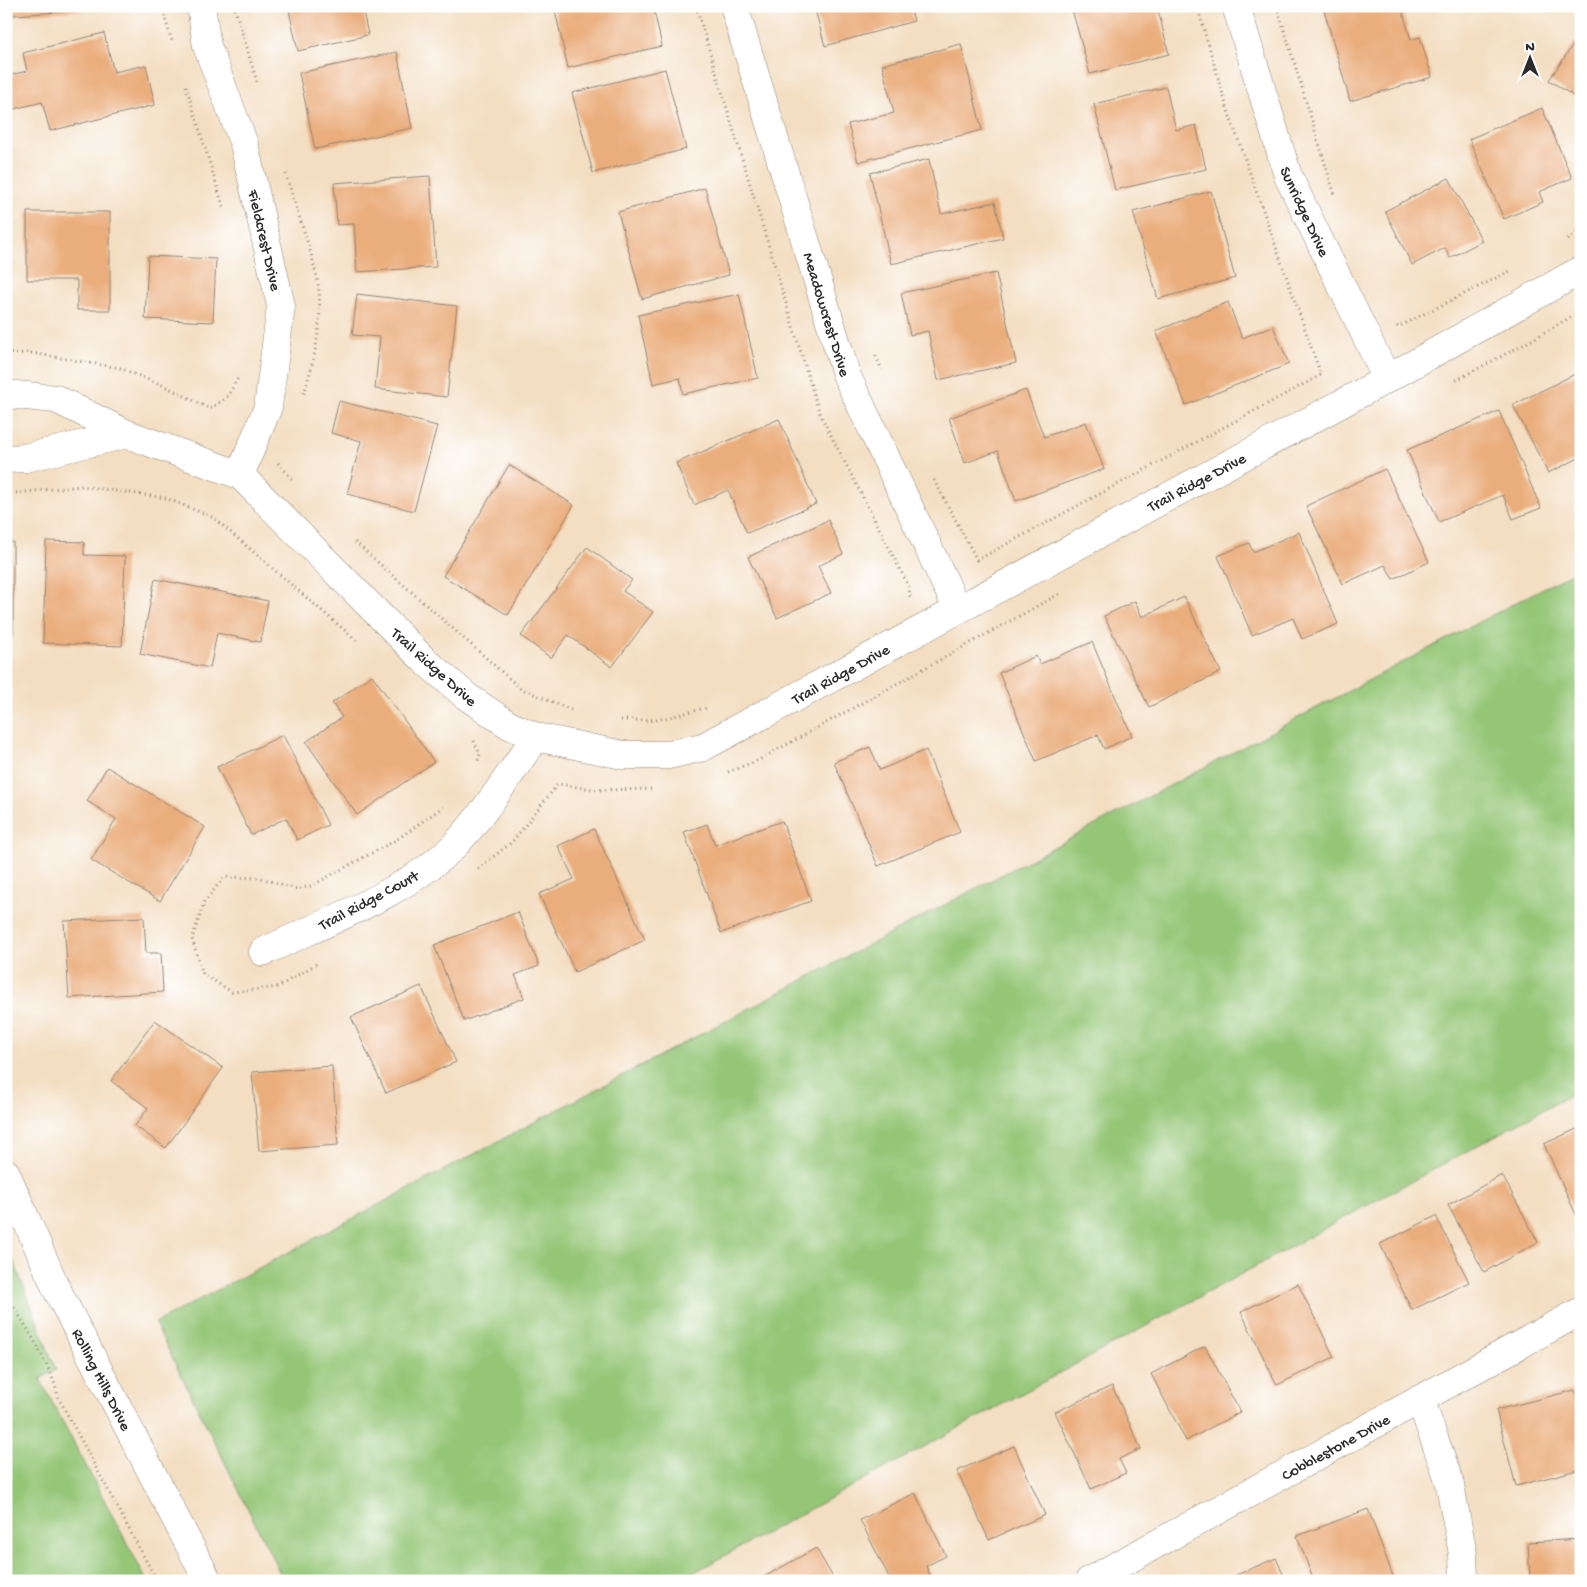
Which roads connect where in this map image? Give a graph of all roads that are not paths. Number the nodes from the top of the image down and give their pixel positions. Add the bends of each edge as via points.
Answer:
1 (201, 6) edge
2 (734, 6) edge
3 (1236, 6) edge
4 (1581, 270) edge
5 (1387, 379) junction
6 (6, 394) edge
7 (127, 434) junction
8 (6, 460) edge
9 (240, 474) junction
10 (957, 608) junction
11 (536, 738) junction
12 (263, 952) dead end
13 (6, 1173) edge
14 (1581, 1311) edge
15 (1420, 1399) junction
16 (208, 1581) edge
17 (1089, 1581) edge
18 (1464, 1581) edge

1 - 9 street, Fieldcrest Drive via 207,46 244,144 281,306 268,407
2 - 10 street, Meadowcrest Drive via 846,374
3 - 5 street, Sunridge Drive via 1288,176
4 - 5 street, Trail Ridge Drive
5 - 10 street, Trail Ridge Drive
6 - 7 street, Trail Ridge Drive via 56,399
7 - 8 street
7 - 9 street, Trail Ridge Drive
9 - 11 street, Trail Ridge Drive via 424,660 466,696 509,725
10 - 11 street, Trail Ridge Drive via 703,747 668,755 623,755
11 - 12 street, Trail Ridge Court via 479,817 452,847 414,878
13 - 16 street, Rolling Hills Drive via 56,1288
14 - 15 street, Cobblestone Drive
15 - 17 street, Cobblestone Drive
15 - 18 street via 1449,1480

